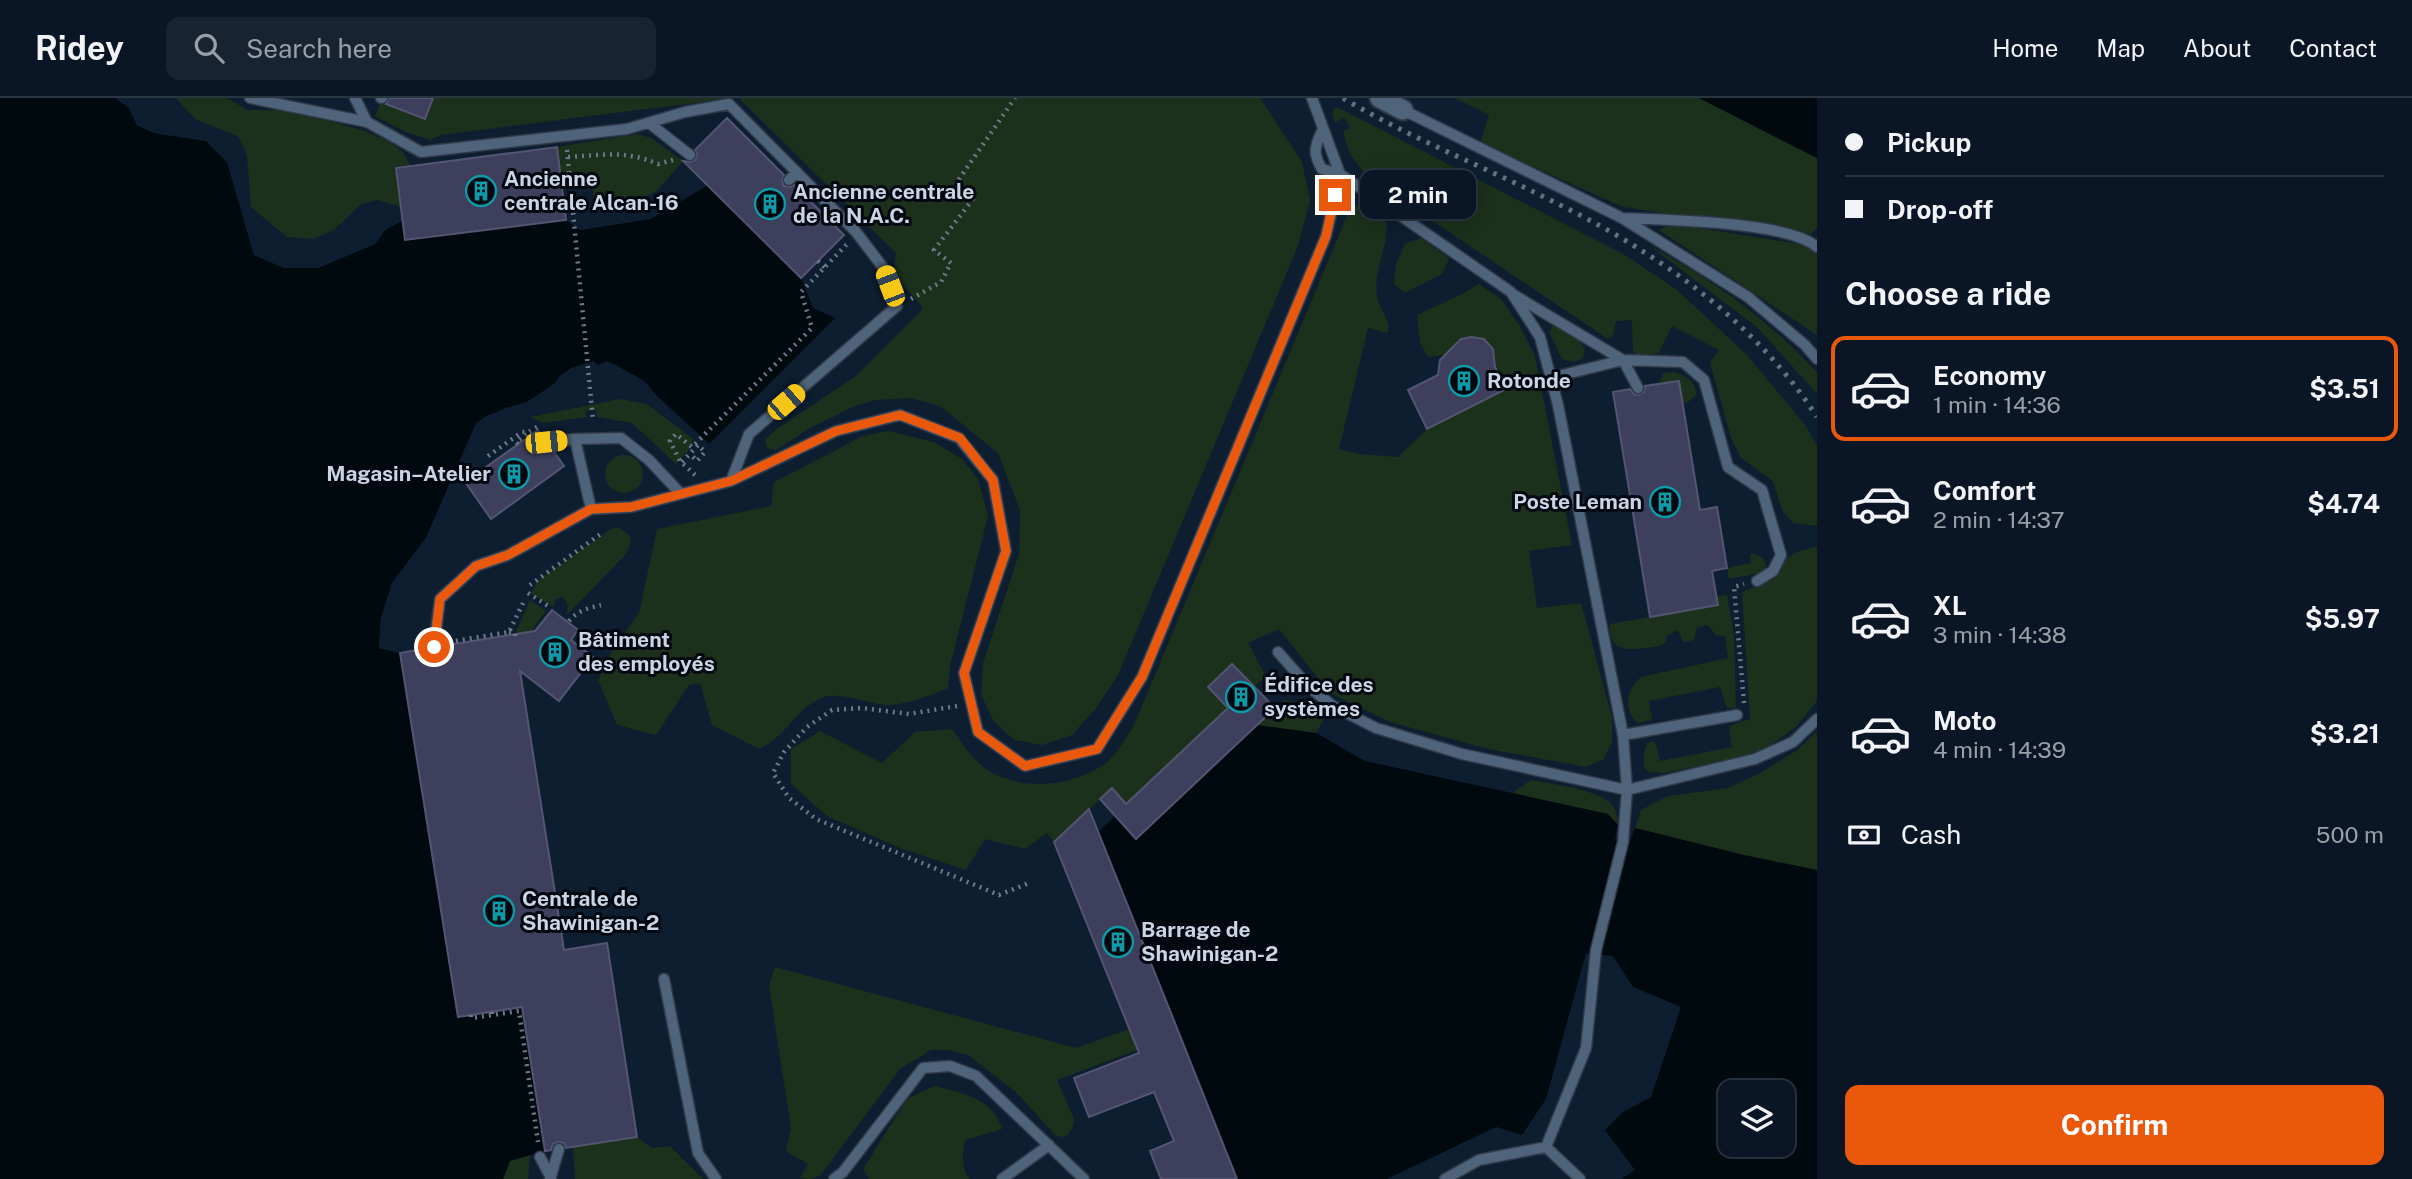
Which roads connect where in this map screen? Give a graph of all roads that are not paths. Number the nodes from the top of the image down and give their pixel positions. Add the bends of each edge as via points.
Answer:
1 (250, 98) edge
2 (355, 98) edge
3 (1312, 98) edge
4 (1380, 98) edge
5 (1403, 110) joint
6 (367, 122) junction
7 (649, 123) junction
8 (1323, 129) junction
9 (690, 155) dead end
10 (1340, 174) junction
11 (1622, 218) junction
12 (1817, 247) edge
13 (1511, 292) junction
14 (1817, 359) edge
15 (1623, 360) junction
16 (1550, 378) junction
17 (1637, 388) dead end
18 (575, 439) junction
19 (546, 442) dead end
20 (731, 481) junction
21 (681, 494) junction
22 (591, 509) junction
23 (1757, 581) road end
24 (437, 645) road end
25 (1278, 652) dead end
26 (1737, 715) road end
27 (1817, 719) edge
28 (1623, 735) junction
29 (1627, 790) junction
30 (664, 979) dead end
31 (1049, 1145) junction
32 (1546, 1147) junction
33 (559, 1149) dead end
34 (540, 1157) road end
35 (550, 1178) edge
36 (716, 1179) edge
37 (834, 1179) edge
38 (1002, 1179) edge
39 (1084, 1179) edge
40 (1445, 1179) edge
41 (1580, 1179) edge

1 - 6 lane
2 - 6 lane
3 - 8 lane
4 - 5 street
5 - 11 lane
6 - 7 lane via 421,152
7 - 9 lane
7 - 20 lane via 729,104 793,176 856,232 882,266 897,306 749,434
8 - 10 lane
8 - 10 lane via 1315,157 1322,169
10 - 13 lane
10 - 20 lane via 1326,236 1142,677 1097,749 1025,766 978,732 964,673 1006,551 993,480 960,438 900,415 836,431
11 - 12 lane via 1725,223 1794,236
11 - 14 lane via 1748,298
13 - 15 lane
13 - 16 lane via 1539,337
15 - 16 lane
15 - 17 lane
15 - 23 lane via 1683,362 1704,380 1728,467 1762,490 1782,555 1773,571
16 - 28 lane
18 - 19 lane
18 - 21 lane via 621,439
18 - 22 lane
20 - 21 lane
21 - 22 lane via 631,507
22 - 24 lane via 508,555 476,566 440,599
25 - 29 lane via 1333,706 1376,728 1462,754
26 - 28 lane
27 - 29 lane via 1793,742 1755,759
28 - 29 lane
29 - 32 lane via 1623,842 1596,950 1586,1048
30 - 36 lane via 698,1153
31 - 37 lane via 976,1076 950,1066 923,1068
31 - 38 lane
31 - 39 lane
32 - 40 lane via 1479,1160
32 - 41 lane
33 - 35 lane
34 - 35 lane

